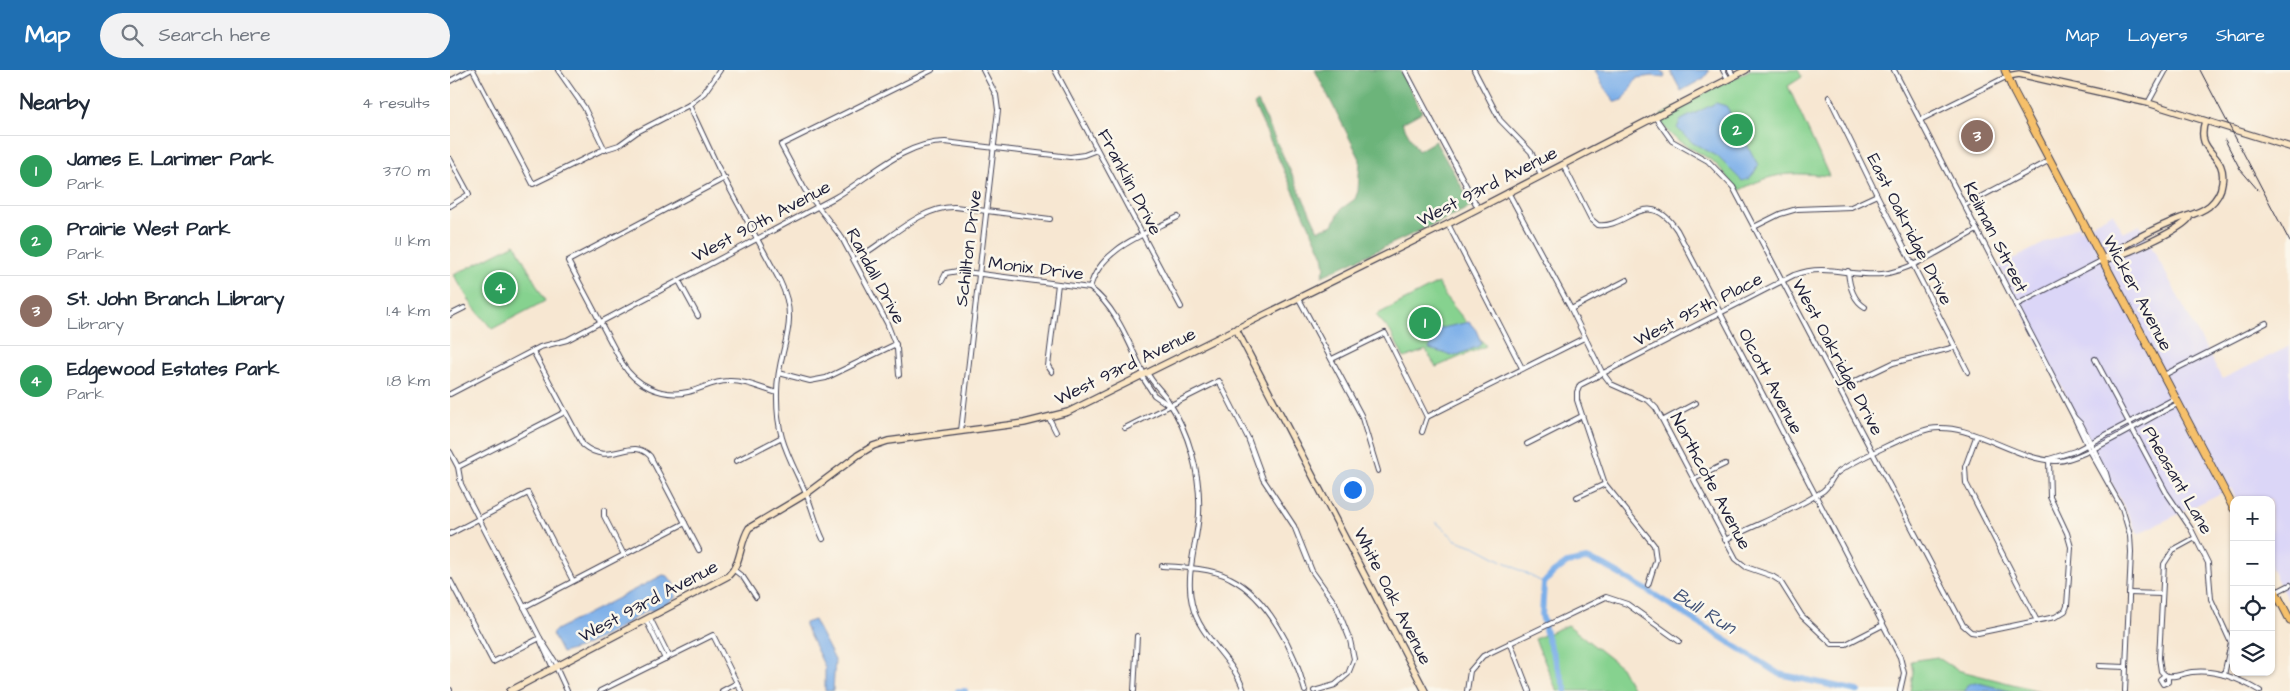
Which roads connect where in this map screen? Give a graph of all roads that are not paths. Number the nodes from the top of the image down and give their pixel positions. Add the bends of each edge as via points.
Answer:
1 (472, 70) edge
2 (558, 70) edge
3 (720, 70) edge
4 (932, 70) edge
5 (983, 70) edge
6 (1056, 70) edge
7 (1405, 70) edge
8 (1474, 70) edge
9 (1723, 70) edge
10 (1730, 70) edge
11 (1746, 70) edge
12 (1894, 70) edge
13 (2000, 70) edge
14 (2166, 70) edge
15 (2006, 74) edge
16 (1731, 78) junction
17 (450, 81) edge
18 (1829, 97) dead end
19 (2148, 103) junction
20 (689, 106) junction
21 (1655, 117) junction
22 (1920, 120) junction
23 (2205, 121) junction
24 (2218, 125) junction
25 (2203, 142) junction
26 (2290, 147) edge
27 (993, 148) junction
28 (605, 150) junction
29 (1097, 150) junction
30 (450, 159) edge
31 (2050, 160) junction
32 (1563, 164) junction
33 (1541, 175) junction
34 (725, 178) junction
35 (1508, 192) junction
36 (1877, 195) junction
37 (1965, 205) junction
38 (450, 206) edge
39 (817, 208) junction
40 (1478, 208) junction
41 (986, 211) junction
42 (1178, 217) dead end
43 (1050, 219) dead end
44 (1448, 224) junction
45 (1754, 227) junction
46 (1977, 230) junction
47 (1144, 235) junction
48 (758, 239) junction
49 (854, 260) junction
50 (2103, 260) junction
51 (1912, 264) junction
52 (1848, 271) junction
53 (978, 274) junction
54 (1627, 280) dead end
55 (679, 281) junction
56 (942, 281) dead end
57 (1782, 281) junction
58 (1058, 284) junction
59 (1090, 288) junction
60 (1298, 297) junction
61 (2016, 305) junction
62 (1181, 307) dead end
63 (1865, 307) dead end
64 (464, 308) dead end
65 (1571, 309) junction
66 (1720, 313) junction
67 (450, 315) edge
68 (698, 316) dead end
69 (600, 322) junction
70 (2266, 323) dead end
71 (1236, 328) junction
72 (1584, 338) junction
73 (896, 344) junction
74 (1954, 347) junction
75 (533, 350) junction
76 (1332, 359) junction
77 (2095, 359) dead end
78 (1522, 368) junction
79 (1052, 372) dead end
80 (1602, 372) junction
81 (1968, 372) dead end
82 (778, 374) junction
83 (1144, 374) junction
84 (899, 375) dead end
85 (2164, 375) junction
86 (1839, 389) junction
87 (777, 393) junction
88 (450, 394) edge
89 (2178, 401) junction
90 (1696, 403) dead end
91 (1170, 406) junction
92 (564, 412) junction
93 (1582, 416) junction
94 (1427, 417) junction
95 (1049, 418) junction
96 (1664, 420) junction
97 (2129, 422) junction
98 (1125, 428) dead end
99 (2132, 428) junction
100 (961, 431) junction
101 (1056, 432) dead end
102 (1422, 432) dead end
103 (1976, 437) junction
104 (780, 438) junction
105 (1527, 444) dead end
106 (2090, 446) junction
107 (450, 452) edge
108 (1873, 454) junction
109 (2048, 459) junction
110 (736, 461) dead end
111 (1725, 464) dead end
112 (458, 467) junction
113 (1378, 471) dead end
114 (1694, 479) junction
115 (1605, 484) junction
116 (806, 494) junction
117 (1815, 495) junction
118 (1577, 497) dead end
119 (2230, 501) edge
120 (604, 510) dead end
121 (478, 519) junction
122 (685, 523) junction
123 (450, 534) edge
124 (2195, 538) junction
125 (823, 539) dead end
126 (1725, 540) junction
127 (699, 550) dead end
128 (624, 555) junction
129 (1162, 566) dead end
130 (1191, 569) junction
131 (734, 570) junction
132 (450, 580) edge
133 (574, 581) junction
134 (1648, 585) dead end
135 (2290, 585) edge
136 (2273, 586) edge
137 (2276, 592) junction
138 (2129, 593) junction
139 (2162, 594) junction
140 (756, 596) dead end
141 (524, 607) junction
142 (648, 619) junction
143 (2290, 620) edge
144 (2037, 621) junction
145 (1883, 624) junction
146 (1137, 636) dead end
147 (540, 638) junction
148 (1679, 641) dead end
149 (1510, 642) junction
150 (667, 657) junction
151 (2099, 666) dead end
152 (555, 667) junction
153 (2126, 668) junction
154 (2224, 675) junction
155 (737, 683) junction
156 (510, 691) edge
157 (567, 691) edge
158 (600, 691) edge
159 (722, 691) edge
160 (741, 691) edge
161 (1134, 691) edge
162 (1244, 691) edge
163 (1305, 691) edge
164 (1314, 691) edge
165 (1425, 691) edge
166 (1467, 691) edge
167 (1529, 691) edge
168 (1900, 691) edge
169 (2125, 691) edge
170 (2260, 691) edge

1 - 17 street
1 - 28 street via 533,184
2 - 28 street via 584,108
3 - 20 street via 704,93
4 - 39 street, Randall Drive via 781,145
5 - 27 street, Schillton Drive via 997,103
6 - 29 street, Franklin Drive
7 - 40 street
8 - 33 street via 1500,120 1531,152
9 - 16 street
10 - 16 street
11 - 16 street, West 93rd Avenue
12 - 22 street, Keilman Street
13 - 15 highway, Wicker Avenue
14 - 19 street
15 - 19 street via 2019,74
15 - 22 street
15 - 31 highway, Wicker Avenue
16 - 21 street, West 93rd Avenue
18 - 36 street, East Oakridge Drive
19 - 23 street
20 - 28 street
20 - 34 street
21 - 32 street, West 93rd Avenue
21 - 45 street, West Oakridge Drive via 1672,140 1708,161 1727,180
22 - 37 street, Keilman Street
23 - 24 street
23 - 25 street via 2201,134
24 - 25 street via 2205,131
24 - 26 street
25 - 50 street via 2220,163 2222,184 2216,198 2186,223 2116,258
27 - 29 street, West 90th Avenue via 1070,157
27 - 39 street, West 90th Avenue via 945,142 925,145 876,169
27 - 41 street, Schillton Drive
29 - 47 street, Franklin Drive
30 - 38 street via 469,194
31 - 37 street
31 - 50 highway, Wicker Avenue
32 - 33 street, West 93rd Avenue
32 - 66 street, Olcott Avenue via 1591,219 1598,225 1609,224 1638,210 1653,211 1666,217 1677,230
33 - 35 street, West 93rd Avenue
34 - 48 street
34 - 69 street via 568,261
35 - 40 street, West 93rd Avenue
35 - 65 street, Northcote Avenue
36 - 45 street via 1851,207 1797,208
36 - 51 street, East Oakridge Drive
37 - 46 street, Keilman Street
39 - 48 street, West 90th Avenue
39 - 49 street, Randall Drive via 840,235
40 - 44 street, West 93rd Avenue
41 - 43 street
41 - 49 street via 952,207 936,210
41 - 53 street, Schillton Drive
42 - 47 street
44 - 60 street, West 93rd Avenue
44 - 78 street
45 - 57 street, West Oakridge Drive
46 - 51 street, West 95th Place
46 - 61 street, Keilman Street
47 - 59 street via 1110,254 1097,269
47 - 62 street, Franklin Drive
48 - 55 street, West 90th Avenue
48 - 82 street via 782,286 790,310 789,334
49 - 73 street, Randall Drive
50 - 61 street
50 - 85 highway, Wicker Avenue
51 - 52 street, West 95th Place via 1884,274
51 - 74 street, East Oakridge Drive
52 - 57 street, West 95th Place via 1815,270
52 - 63 street via 1851,288
53 - 56 street, Monix Drive via 946,273
53 - 58 street, Monix Drive
53 - 100 street, Schillton Drive
54 - 65 street
55 - 68 street
55 - 69 street, West 90th Avenue
57 - 66 street, West 95th Place
57 - 86 street, West Oakridge Drive
58 - 59 street, Monix Drive
58 - 79 street via 1048,366
59 - 83 street, Monix Drive via 1113,312
60 - 71 street, West 93rd Avenue
60 - 76 street
61 - 106 street, Keilman Street
64 - 67 street
65 - 72 street, Northcote Avenue
66 - 80 street, West 95th Place
66 - 117 street, Olcott Avenue
69 - 75 street, West 90th Avenue via 563,341
69 - 87 street via 627,371 650,388 682,393 717,382 736,381
70 - 85 street
71 - 83 street, West 93rd Avenue
71 - 165 street, White Oak Avenue
72 - 78 street
72 - 80 street, Northcote Avenue
73 - 82 street via 826,378 810,381
73 - 84 street, Randall Drive
74 - 81 street, East Oakridge Drive
74 - 86 street via 1893,363
75 - 88 street, West 90th Avenue
75 - 92 street
76 - 94 street via 1385,333
76 - 113 street via 1361,416
77 - 97 street, Pheasant Lane
78 - 94 street
80 - 93 street, West 95th Place via 1582,383 1577,390
80 - 96 street, Northcote Avenue via 1611,384 1649,402
82 - 87 street
83 - 91 street, Monix Drive
83 - 95 street, West 93rd Avenue via 1068,412
85 - 89 highway, Wicker Avenue
86 - 108 street, West Oakridge Drive
87 - 104 street
89 - 97 street
89 - 99 street
89 - 119 highway, Wicker Avenue
90 - 96 street
91 - 98 street
91 - 130 street, Monix Drive via 1190,449 1198,484 1199,514
91 - 164 street via 1220,381 1248,438 1263,480 1294,526 1314,574 1339,611 1354,654 1352,667 1338,683
92 - 112 street
92 - 122 street via 581,442 592,451 610,455 634,448 648,454
93 - 105 street
93 - 115 street
94 - 102 street
95 - 100 street, West 93rd Avenue
95 - 101 street
96 - 114 street, Northcote Avenue
97 - 99 street, Pheasant Lane
97 - 106 street
99 - 106 street
99 - 124 street, Pheasant Lane
100 - 116 street, West 93rd Avenue via 873,446
103 - 108 street via 1954,429 1934,429 1915,434
103 - 109 street via 2029,457
103 - 144 street via 1965,468 1965,481
104 - 110 street
104 - 116 street
106 - 109 street via 2066,459
106 - 138 street, Keilman Street via 2123,511 2129,530
107 - 112 street
108 - 117 street via 1839,472 1826,488
108 - 144 street, West Oakridge Drive via 1963,625 1970,632
109 - 144 street via 2050,497 2071,546 2069,601 2065,611
111 - 114 street
112 - 121 street via 461,484
114 - 126 street, Northcote Avenue
115 - 118 street
115 - 134 street via 1654,545 1656,560
116 - 125 street
116 - 131 street, West 93rd Avenue via 749,528
117 - 126 street
117 - 145 street, Olcott Avenue
120 - 128 street
121 - 123 street
121 - 133 street via 528,492
121 - 141 street
122 - 127 street
122 - 128 street
124 - 139 street via 2175,548 2167,558 2163,568
124 - 154 street, Pheasant Lane via 2209,566 2211,599 2230,641
126 - 145 street, Northcote Avenue via 1741,563 1783,584 1802,616 1829,643 1843,644
128 - 133 street
129 - 130 street
130 - 162 street, Monix Drive via 1191,597 1198,622 1232,666
130 - 163 street via 1228,576 1257,600 1283,636 1297,664
131 - 140 street
131 - 142 street, West 93rd Avenue
132 - 147 street via 493,662
133 - 141 street
135 - 137 street
136 - 137 highway
137 - 143 highway
138 - 139 street
138 - 153 street, Keilman Street
139 - 154 street via 2161,671 2166,676 2198,672
141 - 147 street
142 - 150 street
142 - 152 street, West 93rd Avenue
145 - 168 street, Olcott Avenue via 1903,665
146 - 161 street
147 - 152 street
148 - 149 street via 1627,604 1609,596
149 - 166 street via 1476,662 1468,676
149 - 167 street
150 - 155 street via 713,634
150 - 158 street
151 - 153 street
152 - 156 street, West 93rd Avenue
152 - 157 street
153 - 169 street, Keilman Street
154 - 170 street
155 - 159 street
155 - 160 street

